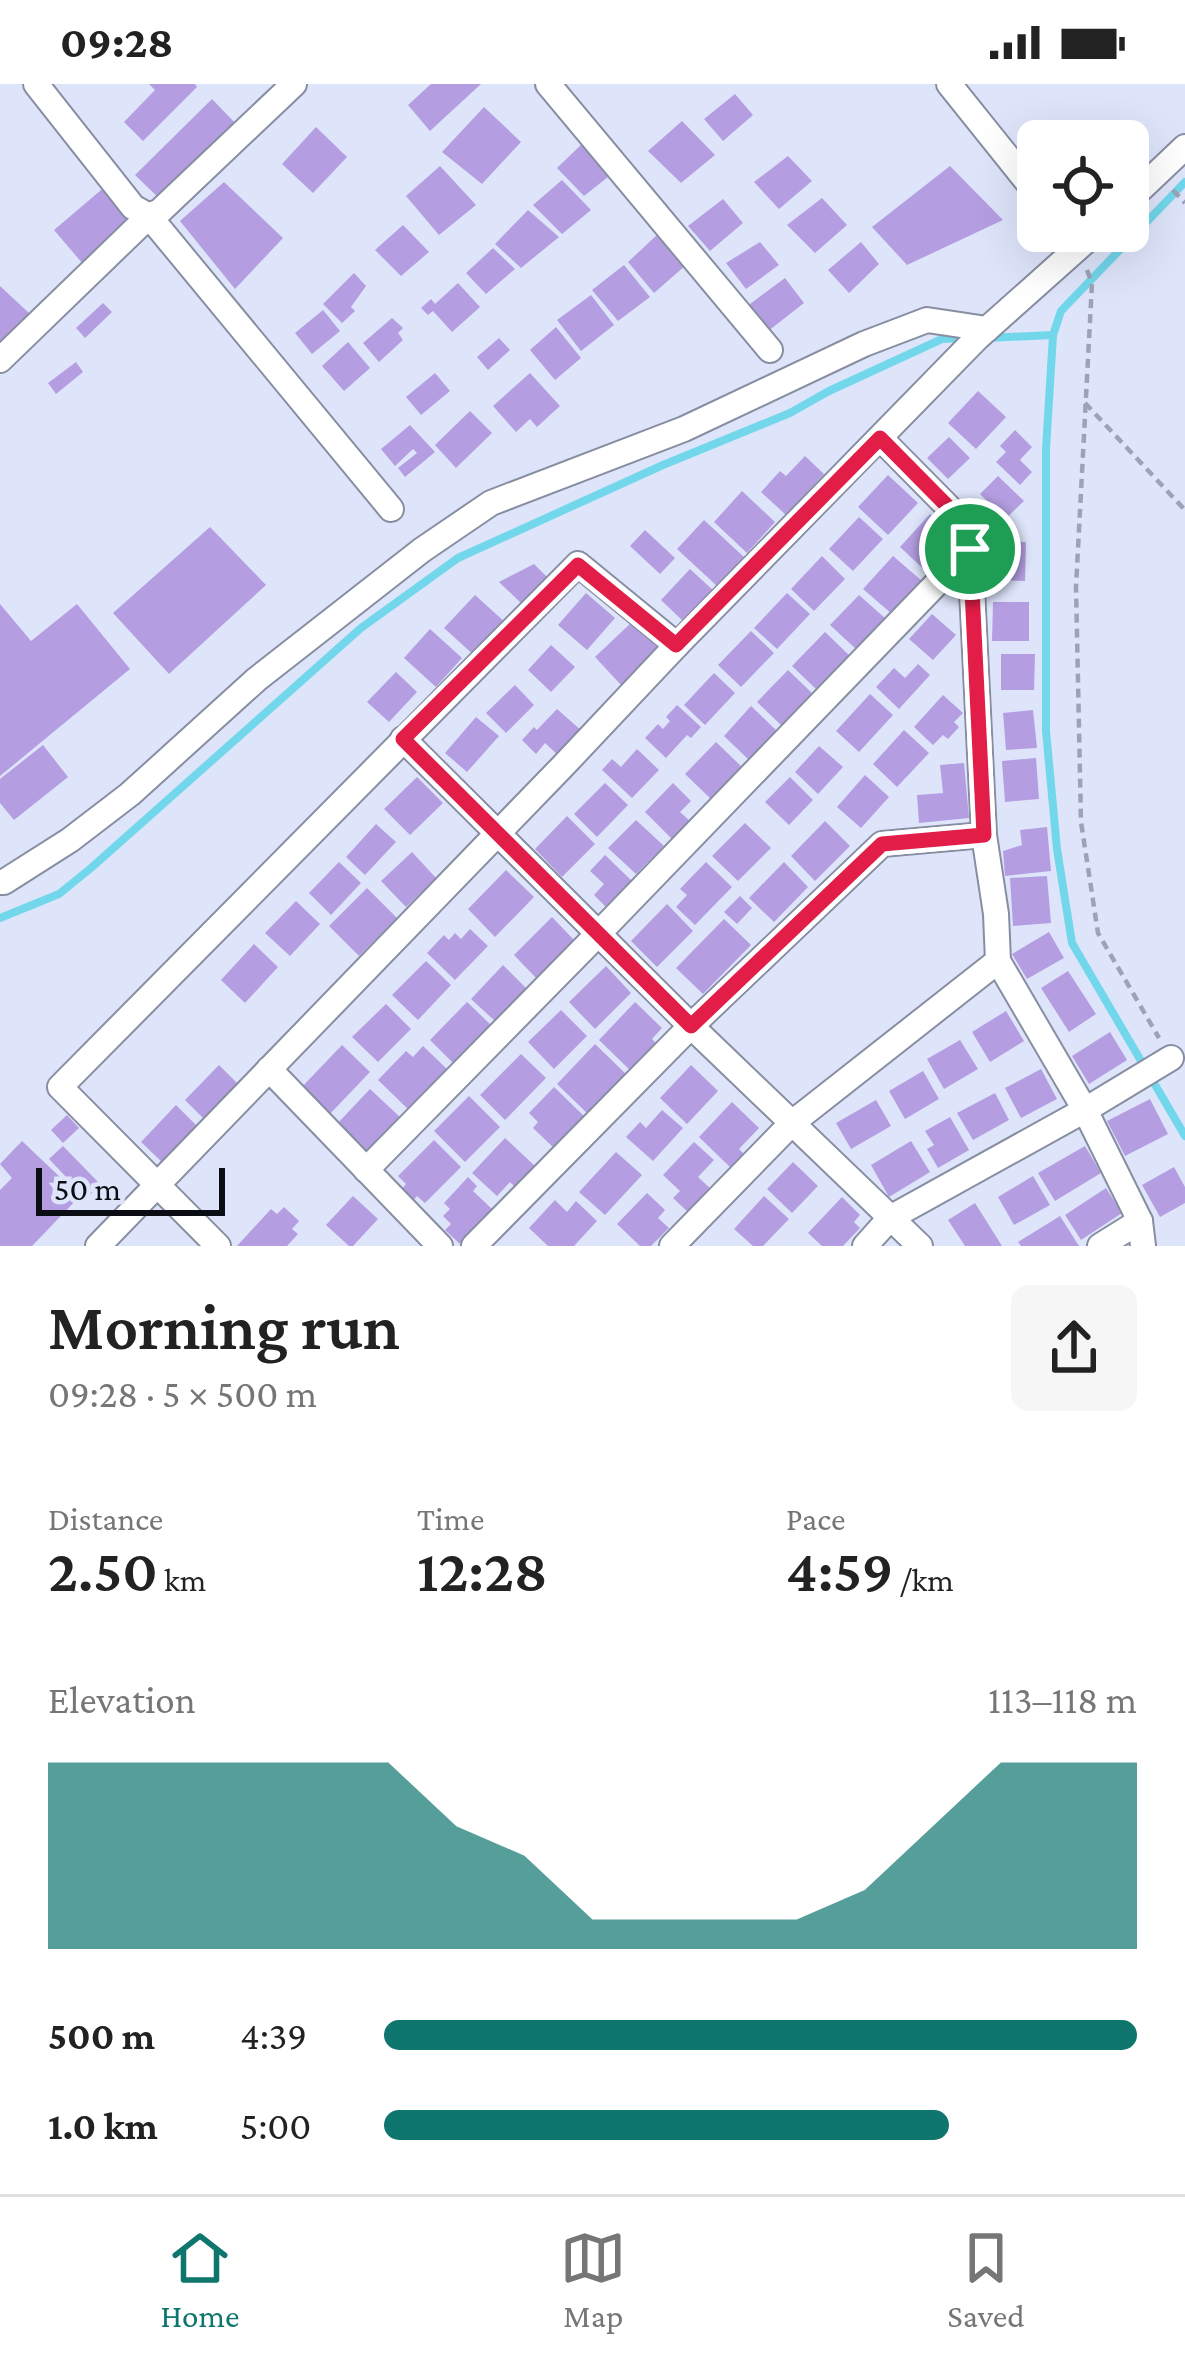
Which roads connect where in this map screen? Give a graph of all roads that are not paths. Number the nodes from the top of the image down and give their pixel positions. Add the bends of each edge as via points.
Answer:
1 (36, 84) edge
2 (294, 84) edge
3 (548, 84) edge
4 (949, 84) edge
5 (1185, 147) edge
6 (1017, 169) edge
7 (1149, 181) edge
8 (149, 216) junction
9 (1066, 252) edge
10 (983, 332) junction
11 (770, 350) dead end
12 (0, 359) edge
13 (880, 438) junction
14 (391, 509) dead end
15 (970, 549) junction
16 (676, 645) junction
17 (403, 739) junction
18 (497, 833) junction
19 (984, 835) junction
20 (0, 882) edge
21 (599, 933) junction
22 (998, 961) junction
23 (691, 1026) junction
24 (1171, 1058) road end
25 (269, 1070) junction
26 (1085, 1110) junction
27 (792, 1124) junction
28 (366, 1170) junction
29 (157, 1184) junction
30 (890, 1218) junction
31 (1142, 1233) edge
32 (98, 1246) edge
33 (218, 1246) edge
34 (440, 1246) edge
35 (474, 1246) edge
36 (673, 1246) edge
37 (865, 1246) edge
38 (920, 1246) edge
39 (1100, 1246) edge

1 - 8 street
2 - 8 street
3 - 11 street
4 - 6 street
5 - 7 street
8 - 12 street
8 - 14 street
9 - 10 street
10 - 13 street
10 - 20 street via 927,320 684,429 491,503 257,679 130,794
13 - 15 street via 964,523
13 - 16 street
15 - 19 street
15 - 21 street
16 - 17 street via 578,565
16 - 18 street
17 - 18 street
17 - 29 street via 60,1087
18 - 21 street
18 - 25 street
19 - 22 street
19 - 23 street via 882,844
21 - 23 street
21 - 28 street
22 - 26 street
22 - 27 street
23 - 27 street
23 - 35 street
24 - 26 street
25 - 28 street
25 - 29 street
26 - 30 street
26 - 31 street
27 - 30 street
27 - 36 street
28 - 34 street
29 - 32 street
29 - 33 street
30 - 37 street
30 - 38 street
31 - 39 street

